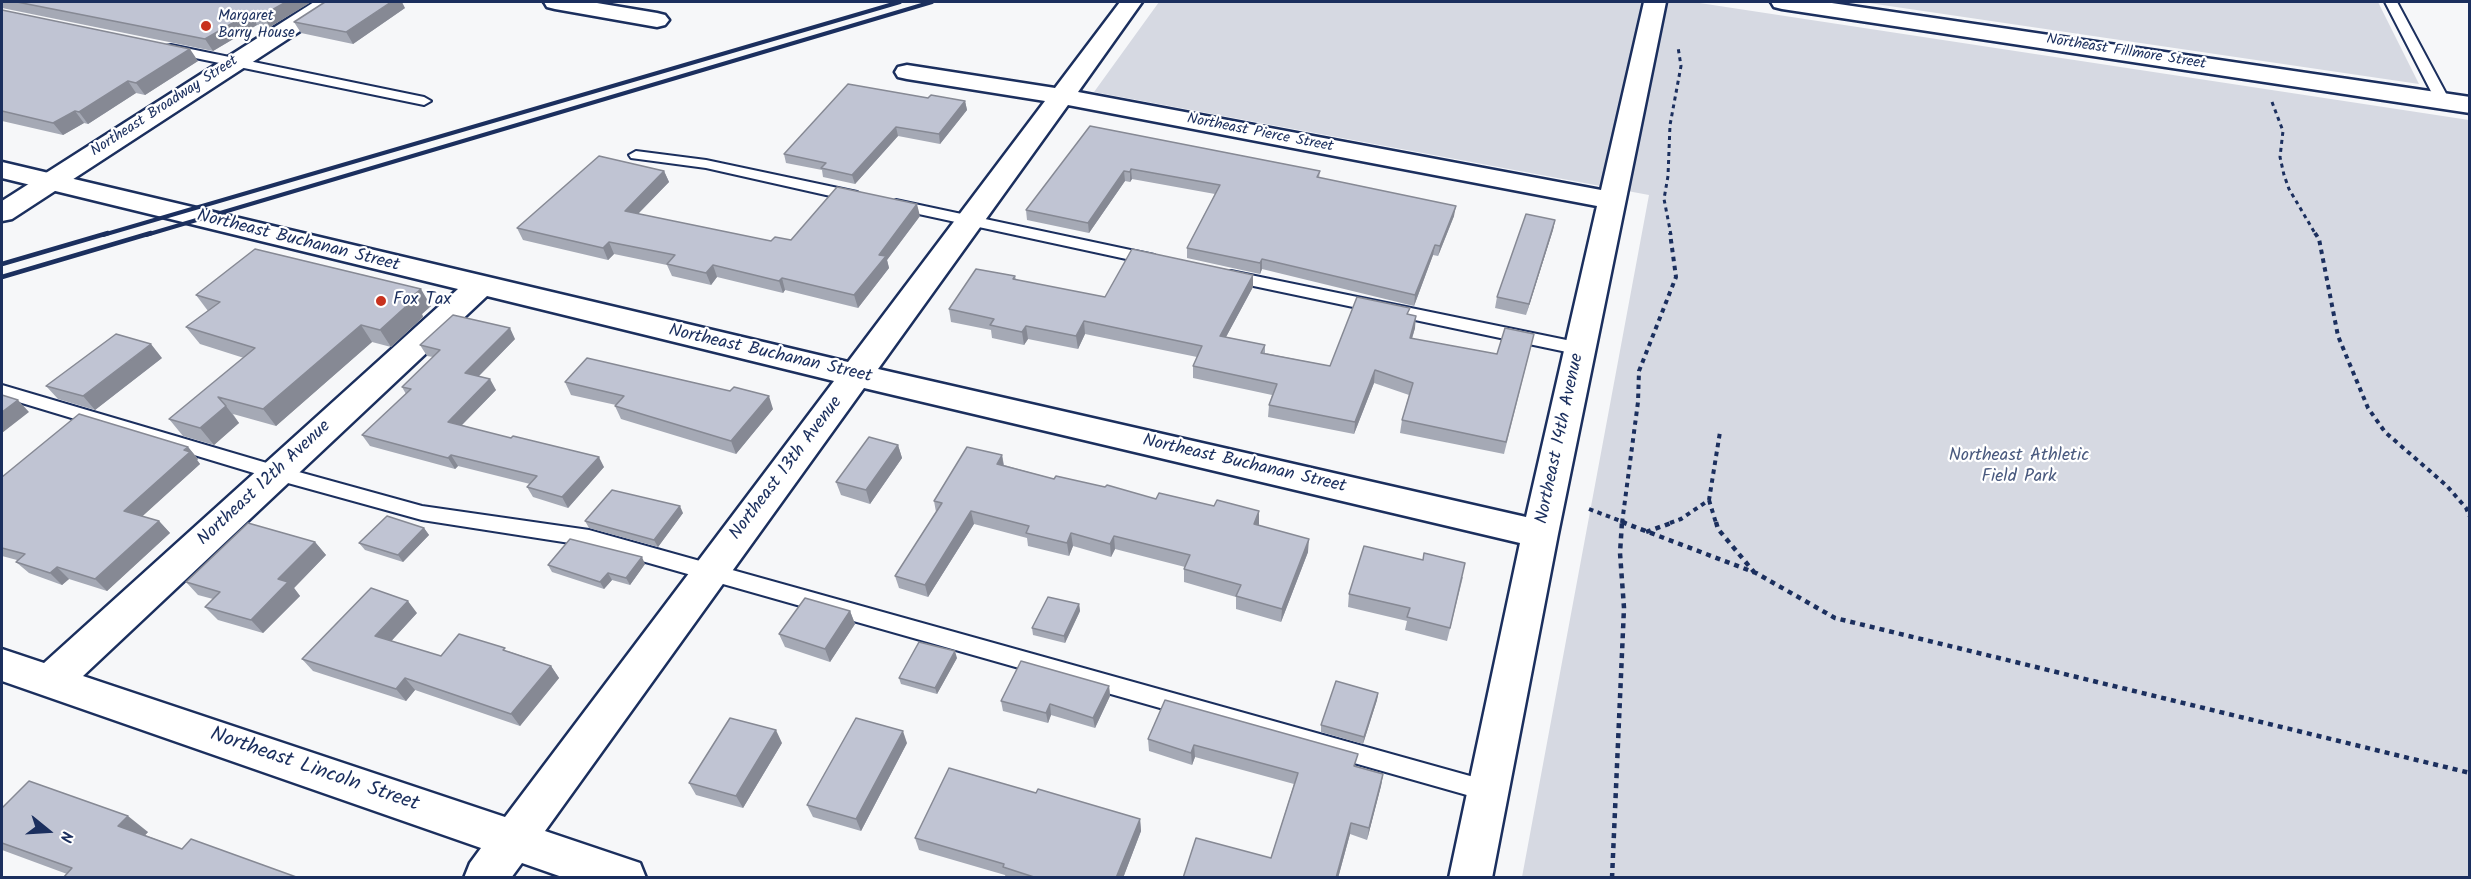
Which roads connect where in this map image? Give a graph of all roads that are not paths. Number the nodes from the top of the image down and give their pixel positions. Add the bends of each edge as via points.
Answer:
1 (329, 2) edge
2 (555, 2) edge
3 (1131, 2) edge
4 (1655, 2) edge
5 (1782, 2) edge
6 (2391, 2) edge
7 (657, 20) dead end
8 (163, 47) edge
9 (235, 62) junction
10 (907, 72) dead end
11 (1060, 96) junction
12 (424, 101) dead end
13 (2443, 101) junction
14 (2469, 105) edge
15 (636, 155) dead end
16 (2, 170) edge
17 (50, 182) junction
18 (1613, 201) junction
19 (7, 207) edge
20 (969, 221) junction
21 (1175, 264) edge
22 (1210, 271) edge
23 (480, 286) junction
24 (1581, 349) junction
25 (856, 375) junction
26 (2, 391) edge
27 (277, 473) junction
28 (1540, 534) junction
29 (710, 570) junction
30 (2, 665) edge
31 (50, 682) junction
32 (1488, 791) junction
33 (514, 838) junction
34 (485, 878) edge
35 (625, 878) edge
36 (1470, 878) edge

1 - 9 street, Northeast Broadway Street
2 - 7 street
3 - 11 street, Northeast 13th Avenue
4 - 18 street, Northeast 14th Avenue
5 - 13 street, Northeast Fillmore Street
6 - 13 lane
8 - 9 lane
9 - 12 lane
9 - 17 street, Northeast Broadway Street
10 - 11 street, Northeast Pierce Street
11 - 18 street, Northeast Pierce Street
11 - 20 street, Northeast 13th Avenue
13 - 14 street, Northeast Fillmore Street
15 - 20 lane via 706,164
16 - 17 street, Northeast Buchanan Street
17 - 19 street, Northeast Broadway Street
17 - 23 street, Northeast Buchanan Street
18 - 24 street, Northeast 14th Avenue
20 - 21 lane
20 - 25 street, Northeast 13th Avenue
22 - 24 lane
23 - 25 street, Northeast Buchanan Street
23 - 27 street, Northeast 12th Avenue
24 - 28 street, Northeast 14th Avenue
25 - 28 street, Northeast Buchanan Street
25 - 29 street, Northeast 13th Avenue
26 - 27 lane
27 - 29 lane via 422,513 589,538
27 - 31 street, Northeast 12th Avenue
28 - 32 street, Northeast 14th Avenue
29 - 32 lane
29 - 33 street, Northeast 13th Avenue
30 - 31 street, Northeast Lincoln Street
31 - 33 street, Northeast Lincoln Street
32 - 36 street, Northeast 14th Avenue
33 - 34 street, Northeast 13th Avenue
33 - 35 street, Northeast Lincoln Street

